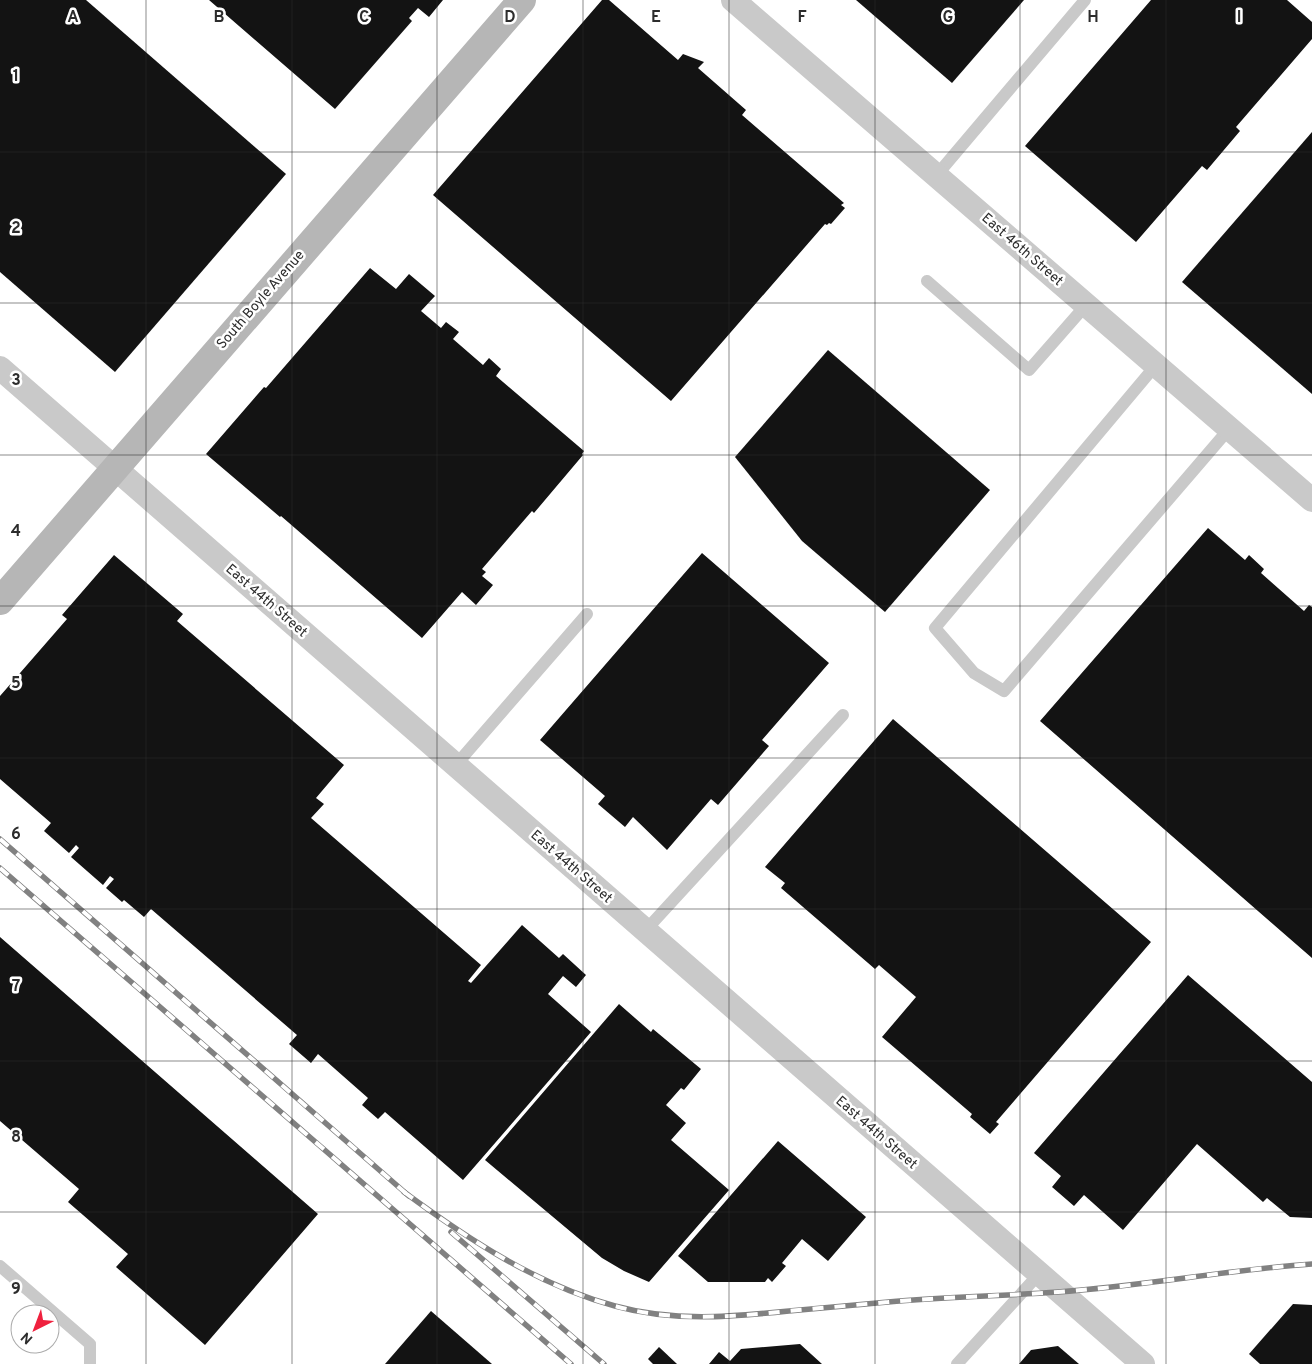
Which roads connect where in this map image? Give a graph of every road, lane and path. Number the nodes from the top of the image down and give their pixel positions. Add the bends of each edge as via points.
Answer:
1 (522, 0) edge
2 (733, 0) edge
3 (1085, 0) edge
4 (936, 176) junction
5 (927, 282) dead end
6 (1086, 305) junction
7 (1156, 365) junction
8 (0, 368) edge
9 (1229, 429) junction
10 (114, 469) junction
11 (1312, 500) edge
12 (0, 601) edge
13 (587, 614) dead end
14 (843, 715) dead end
15 (455, 766) junction
16 (645, 931) junction
17 (0, 1266) edge
18 (1039, 1274) junction
19 (90, 1364) edge
20 (958, 1364) edge
21 (1143, 1364) edge

1 - 10 street, South Boyle Avenue
2 - 4 street, East 46th Street
3 - 4 lane
4 - 6 street, East 46th Street
5 - 6 lane via 1029,370
6 - 7 street, East 46th Street
7 - 9 street, East 46th Street
7 - 9 lane via 935,628 974,673 1004,691
8 - 10 street, East 44th Street
9 - 11 street, East 46th Street
10 - 12 street, South Boyle Avenue
10 - 15 street, East 44th Street
13 - 15 lane
14 - 16 lane
15 - 16 street, East 44th Street
16 - 18 street, East 44th Street
17 - 19 lane via 90,1344
18 - 20 lane
18 - 21 street, East 44th Street

